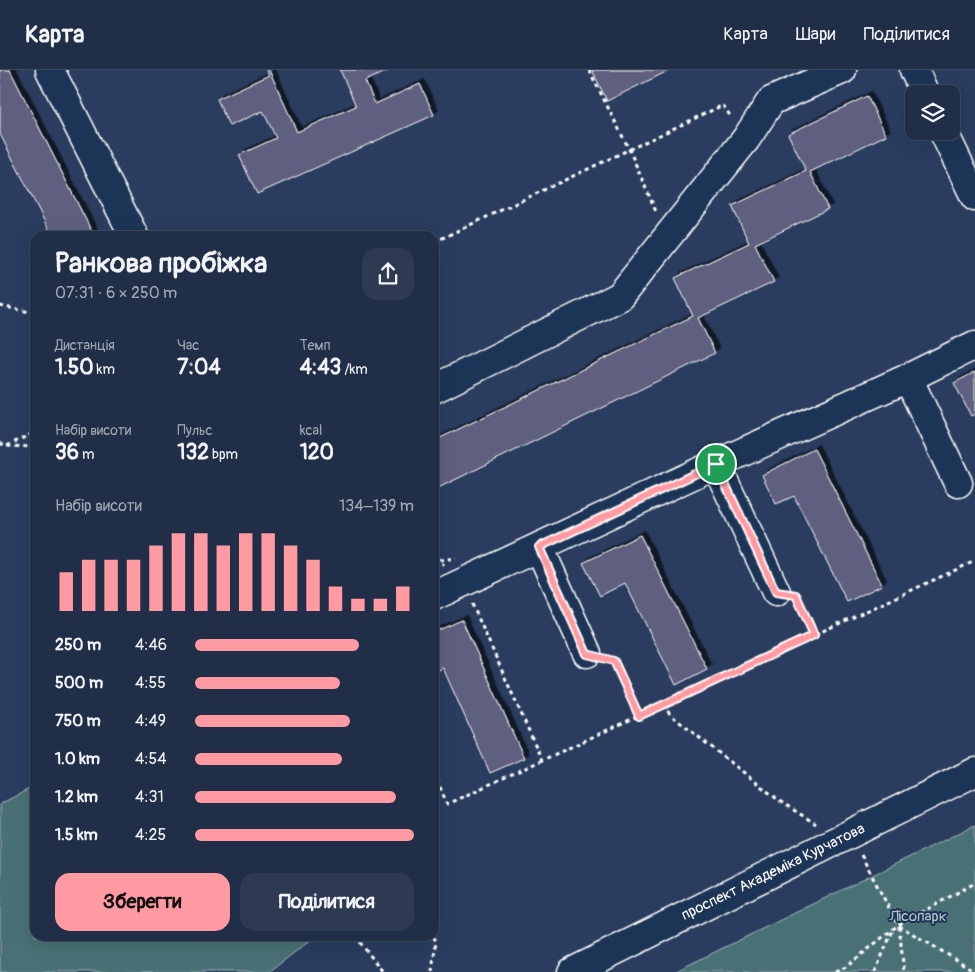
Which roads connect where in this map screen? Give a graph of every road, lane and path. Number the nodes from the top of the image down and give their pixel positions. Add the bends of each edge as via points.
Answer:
1 (50, 70) edge
2 (589, 70) edge
3 (842, 70) edge
4 (914, 70) edge
5 (921, 85) edge
6 (746, 139) junction
7 (947, 140) edge
8 (629, 149) junction
9 (975, 197) edge
10 (131, 231) edge
11 (667, 238) junction
12 (439, 240) edge
13 (0, 306) edge
14 (30, 312) edge
15 (975, 345) edge
16 (908, 378) junction
17 (439, 386) edge
18 (30, 434) edge
19 (0, 443) edge
20 (6, 446) junction
21 (30, 447) edge
22 (716, 464) junction
23 (958, 484) dead end
24 (539, 547) junction
25 (439, 560) edge
26 (975, 561) edge
27 (462, 583) junction
28 (776, 592) joint
29 (439, 594) edge
30 (814, 635) junction
31 (587, 654) joint
32 (662, 705) junction
33 (639, 716) junction
34 (542, 760) junction
35 (975, 772) edge
36 (439, 784) edge
37 (850, 834) junction
38 (975, 883) edge
39 (898, 925) junction
40 (894, 929) junction
41 (359, 941) edge
42 (436, 941) edge
43 (975, 971) edge
44 (383, 972) edge
45 (432, 972) edge
46 (572, 972) edge
47 (835, 972) edge
48 (875, 972) edge
49 (904, 972) edge

1 - 10 street
2 - 8 path
3 - 6 street via 772,101
4 - 5 street
6 - 8 path via 723,105
6 - 11 street
7 - 9 street
8 - 11 path
8 - 12 path
11 - 17 street via 620,296
13 - 14 path
15 - 16 street
16 - 22 street
16 - 23 street
18 - 20 path
19 - 20 path
20 - 21 path
22 - 24 street
22 - 28 street
24 - 27 street
24 - 31 street
25 - 27 path
26 - 30 path
27 - 29 street
27 - 34 path
28 - 30 path via 796,595
30 - 32 path
31 - 33 path via 614,661
32 - 33 path
32 - 37 path via 781,802 820,827
33 - 34 path
34 - 36 path via 447,804
35 - 37 street, проспект Академіка Курчатова
37 - 39 path
37 - 46 street, проспект Академіка Курчатова
38 - 39 path
39 - 40 path
39 - 43 path
39 - 49 path
40 - 47 path
40 - 48 path
41 - 44 path
42 - 45 path

